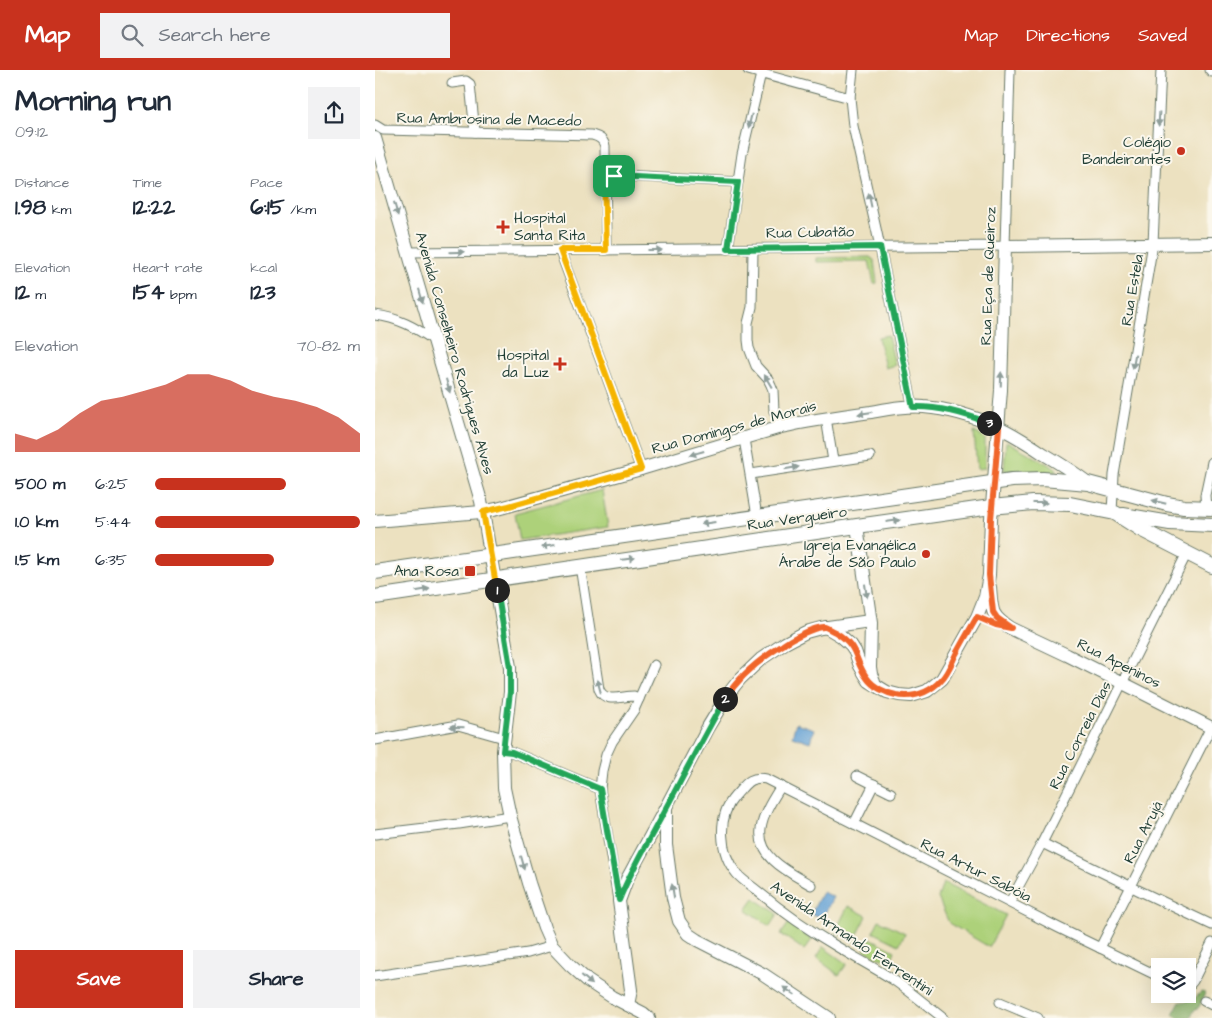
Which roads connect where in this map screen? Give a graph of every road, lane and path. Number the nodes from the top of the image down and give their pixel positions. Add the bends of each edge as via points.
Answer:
1 (748, 70) edge
2 (853, 70) edge
3 (1010, 70) edge
4 (1161, 70) edge
5 (761, 74) junction
6 (452, 83) dead end
7 (850, 98) junction
8 (375, 124) edge
9 (475, 132) junction
10 (378, 139) edge
11 (379, 168) edge
12 (604, 175) junction
13 (738, 182) junction
14 (1212, 243) edge
15 (1153, 244) junction
16 (1005, 246) junction
17 (880, 247) junction
18 (728, 249) junction
19 (753, 249) junction
20 (560, 250) junction
21 (606, 250) junction
22 (409, 252) junction
23 (375, 315) edge
24 (434, 340) junction
25 (913, 407) junction
26 (826, 418) junction
27 (781, 427) junction
28 (999, 427) junction
29 (744, 439) junction
30 (870, 456) dead end
31 (833, 461) junction
32 (1212, 462) edge
33 (641, 469) junction
34 (751, 474) junction
35 (993, 482) junction
36 (1088, 483) junction
37 (1114, 490) junction
38 (991, 507) junction
39 (1210, 510) edge
40 (483, 512) junction
41 (1113, 513) junction
42 (757, 516) junction
43 (375, 521) edge
44 (1212, 525) edge
45 (857, 526) junction
46 (1187, 553) junction
47 (491, 554) junction
48 (580, 566) junction
49 (1212, 566) edge
50 (375, 572) edge
51 (989, 575) junction
52 (495, 579) junction
53 (375, 597) edge
54 (977, 617) junction
55 (870, 621) junction
56 (826, 627) junction
57 (1011, 628) junction
58 (654, 665) dead end
59 (1121, 683) junction
60 (877, 687) junction
61 (639, 699) junction
62 (1212, 728) edge
63 (504, 738) junction
64 (375, 740) edge
65 (503, 751) junction
66 (857, 776) dead end
67 (874, 784) junction
68 (781, 786) junction
69 (600, 789) junction
70 (891, 793) dead end
71 (667, 807) junction
72 (510, 816) junction
73 (853, 824) junction
74 (375, 834) edge
75 (1042, 843) junction
76 (811, 885) dead end
77 (1131, 886) junction
78 (619, 900) junction
79 (1010, 902) junction
80 (1212, 925) edge
81 (1212, 944) edge
82 (553, 946) junction
83 (1100, 948) junction
84 (1196, 973) edge
85 (1151, 974) edge
86 (375, 976) edge
87 (1000, 1002) dead end
88 (628, 1006) junction
89 (649, 1018) edge
90 (829, 1018) edge
91 (943, 1018) edge
92 (1038, 1018) edge

1 - 5 street
2 - 7 street
3 - 16 street, Rua Eça de Queiroz
4 -> 15 street, Rua Estela
5 - 7 street
5 -> 13 street
6 - 9 street via 466,81 470,84
17 -> 7 street via 853,126
8 - 10 street, Rua Ambrosina de Macedo
9 - 10 street, Rua Ambrosina de Macedo
9 - 12 street, Rua Ambrosina de Macedo via 597,136 604,143
10 - 11 street, Avenida Conselheiro Rodrigues Alves
11 -> 22 street, Avenida Conselheiro Rodrigues Alves
12 - 13 street
12 - 21 street, Rua Ambrosina de Macedo
13 - 18 street
14 - 15 street, Rua Cubatão
15 - 16 street, Rua Cubatão
15 -> 37 street, Rua Estela
16 - 17 street, Rua Cubatão
28 -> 16 street, Rua Eça de Queiroz
17 - 19 street, Rua Cubatão
17 - 25 street
18 - 19 street, Rua Cubatão
21 -> 18 street, Rua Cubatão
27 -> 19 street via 774,411 769,379 756,366 749,348
20 - 21 street, Rua Cubatão
22 -> 20 street, Rua Cubatão
20 - 33 street
22 -> 24 street, Avenida Conselheiro Rodrigues Alves
23 - 24 street via 392,317
24 -> 40 street, Avenida Conselheiro Rodrigues Alves
25 -> 26 street, Rua Domingos de Morais
25 - 28 street, Rua Domingos de Morais via 963,415
26 - 27 street, Rua Domingos de Morais
26 - 31 street
27 - 29 street, Rua Domingos de Morais
28 - 35 street, Rua Eça de Queiroz
28 - 36 street, Rua Domingos de Morais
29 -> 33 street, Rua Domingos de Morais
29 - 34 street
30 - 31 street
34 -> 31 street
32 - 39 street via 1205,495
33 - 40 street, Rua Domingos de Morais
34 - 42 street
35 - 36 main road, Rua Vergueiro via 1035,479
35 - 38 street, Rua Eça de Queiroz
35 - 42 main road, Rua Vergueiro
36 - 37 main road, Rua Vergueiro
39 -> 37 main road, Rua Vergueiro via 1167,504
37 - 41 street, Rua Estela
38 -> 41 main road, Rua Vergueiro via 1055,503
45 -> 38 main road, Rua Vergueiro
38 - 51 street, Rua Eça de Queiroz
40 - 43 street, Rua Domingos de Morais
40 - 47 street, Avenida Conselheiro Rodrigues Alves
41 - 44 main road via 1171,523
41 - 46 main road, Rua Vergueiro
42 -> 47 main road, Rua Vergueiro
48 -> 45 main road, Rua Vergueiro
45 -> 55 street
46 - 49 main road, Rua Vergueiro
46 - 59 street, Rua Correia Dias
47 - 50 main road, Rua Vergueiro
47 - 52 street, Avenida Conselheiro Rodrigues Alves
48 - 52 main road, Rua Vergueiro
61 -> 48 street via 634,696 609,699 601,694
51 - 54 street
51 - 57 street, Rua Apeninos via 993,612
53 -> 52 main road, Rua Vergueiro
52 - 63 street, Avenida Conselheiro Rodrigues Alves via 510,667
54 - 57 street, Rua Apeninos
54 - 60 street via 942,679 927,691 911,696
55 - 56 street
55 - 60 street via 870,667
56 - 60 street via 851,645 866,677
56 - 71 street via 806,632 785,643 740,679 708,727
57 - 59 street, Rua Apeninos
58 - 61 street
59 - 62 street, Rua Apeninos
59 - 75 street, Rua Correia Dias
61 - 69 street via 606,755
62 - 77 street, Rua Arujá
63 -> 64 street via 458,725
63 - 65 street, Avenida Conselheiro Rodrigues Alves
65 - 69 street
65 - 72 street, Avenida Conselheiro Rodrigues Alves via 504,788
66 - 67 street
67 - 70 street
67 - 73 street
68 - 73 street, Rua Artur Sabóia
68 - 76 street via 762,824 762,843 777,863
68 - 91 street, Avenida Armando Ferrentini via 755,778 727,808 722,828 724,844 736,873 794,920 892,979
69 - 78 street
71 - 78 street via 627,879
90 -> 71 street via 763,974 688,934 679,921 673,898 666,846
72 - 74 street
72 -> 82 street, Avenida Conselheiro Rodrigues Alves via 535,903
73 - 79 street, Rua Artur Sabóia
75 - 77 street
75 - 79 street, Rua Correia Dias
77 - 80 street
77 - 83 street, Rua Arujá
78 - 88 street via 631,990
79 - 83 street, Rua Artur Sabóia
81 - 84 street
82 - 86 street via 528,953
82 -> 88 street, Avenida Conselheiro Rodrigues Alves via 588,981
83 - 85 street, Rua Artur Sabóia
87 - 92 street
88 - 89 street, Avenida Conselheiro Rodrigues Alves

